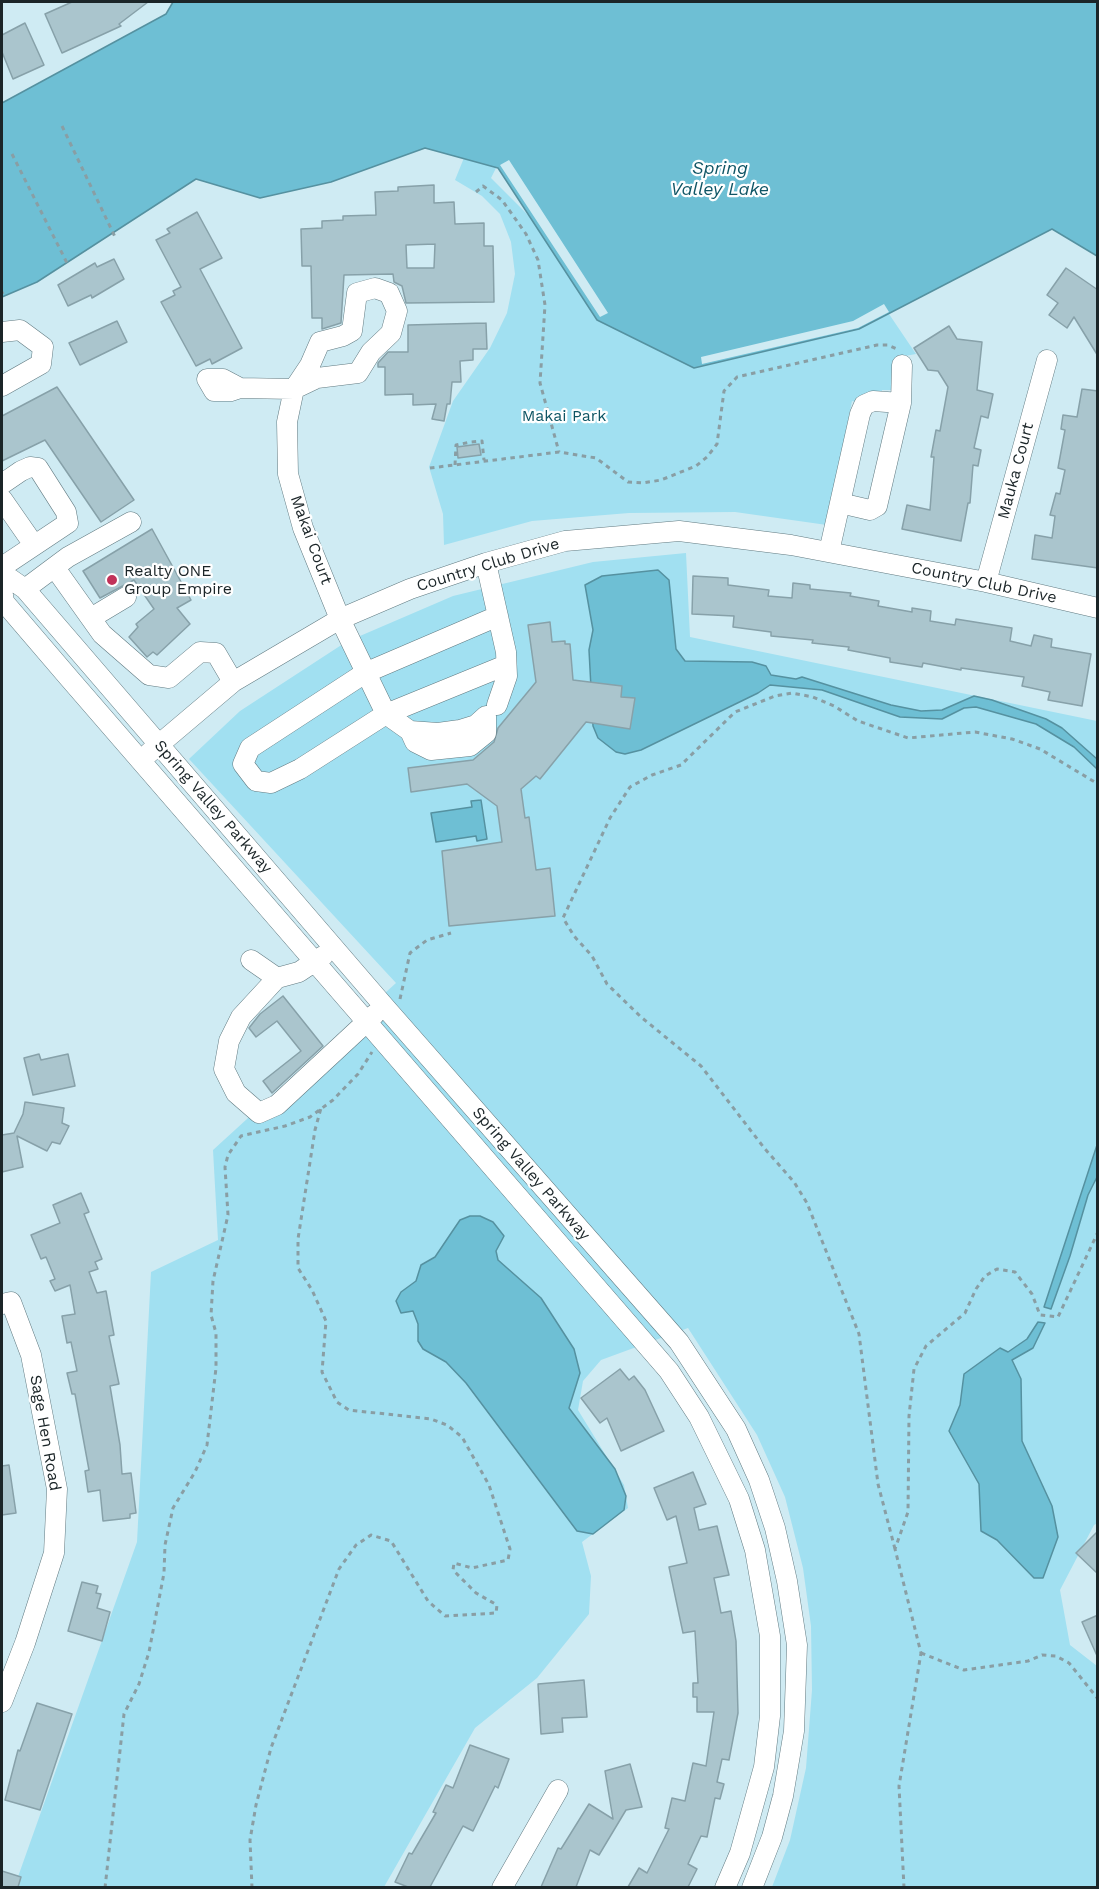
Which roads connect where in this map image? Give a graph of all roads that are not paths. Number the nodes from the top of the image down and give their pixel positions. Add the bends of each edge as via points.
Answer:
1 (2, 332) edge
2 (903, 360) road end
3 (1047, 360) dead end
4 (2, 386) edge
5 (240, 388) dead end
6 (294, 389) junction
7 (901, 403) junction
8 (2, 484) edge
9 (2, 499) edge
10 (840, 502) junction
11 (131, 522) dead end
12 (34, 545) junction
13 (829, 552) junction
14 (486, 563) junction
15 (2, 567) edge
16 (56, 568) junction
17 (2, 573) edge
18 (986, 582) junction
19 (2, 589) edge
20 (25, 589) junction
21 (126, 597) dead end
22 (1098, 608) edge
23 (498, 616) junction
24 (91, 618) junction
25 (340, 619) junction
26 (506, 665) junction
27 (365, 673) junction
28 (233, 681) junction
29 (497, 705) dead end
30 (386, 714) junction
31 (410, 731) dead end
32 (159, 745) junction
33 (140, 761) junction
34 (335, 947) junction
35 (251, 960) dead end
36 (313, 962) junction
37 (277, 978) junction
38 (388, 1011) junction
39 (367, 1022) junction
40 (6, 1303) edge
41 (2, 1702) edge
42 (558, 1790) dead end
43 (502, 1887) edge
44 (724, 1887) edge
45 (752, 1887) edge

1 - 4 street via 20,330 43,347 41,364
2 - 7 street
3 - 18 street, Mauka Court
5 - 6 street
6 - 6 street via 320,342 352,331 357,293 375,288 388,293 397,311 391,333 371,352 358,373 317,378
6 - 25 street, Makai Court via 287,422 288,474 303,528
7 - 10 street via 873,401 864,405
7 - 10 street via 878,506 873,510
8 - 12 street via 30,467 38,468 66,512 68,523
9 - 12 street
10 - 13 street
11 - 16 street via 68,557
12 - 15 street
13 - 14 street, Country Club Drive via 679,531 565,542
13 - 18 street, Country Club Drive
14 - 23 street
14 - 25 street, Country Club Drive
16 - 20 street
16 - 24 street
17 - 20 street, Spring Valley Parkway
18 - 22 street, Country Club Drive
19 - 33 street, Spring Valley Parkway via 4,602
20 - 32 street, Spring Valley Parkway
21 - 24 street
23 - 26 street
23 - 27 street
24 - 28 street via 102,634 149,675 169,678 200,652 216,653
25 - 27 street, Makai Court
25 - 28 street, Country Club Drive
26 - 29 street via 507,676
26 - 30 street
27 - 30 street, Makai Court
27 - 30 street via 250,747 243,764 256,781 271,783
28 - 32 street, Country Club Drive
30 - 31 street
32 - 33 street, Country Club Drive
32 - 34 street, Spring Valley Parkway
33 - 36 street, Spring Valley Parkway
34 - 36 street
34 - 38 street, Spring Valley Parkway
35 - 37 street
36 - 37 street via 299,972
36 - 39 street, Spring Valley Parkway
37 - 39 street via 241,1017 229,1041 224,1069 236,1093 259,1113 277,1105
38 - 39 street
38 - 45 street, Spring Valley Parkway via 679,1342 736,1429 759,1480 775,1528 797,1645 794,1731 783,1796
39 - 44 street, Spring Valley Parkway via 669,1371 699,1417 739,1499 764,1590 770,1636 770,1716 764,1767 753,1810
40 - 41 street, Sage Hen Road via 31,1355 57,1489 54,1553
42 - 43 street

